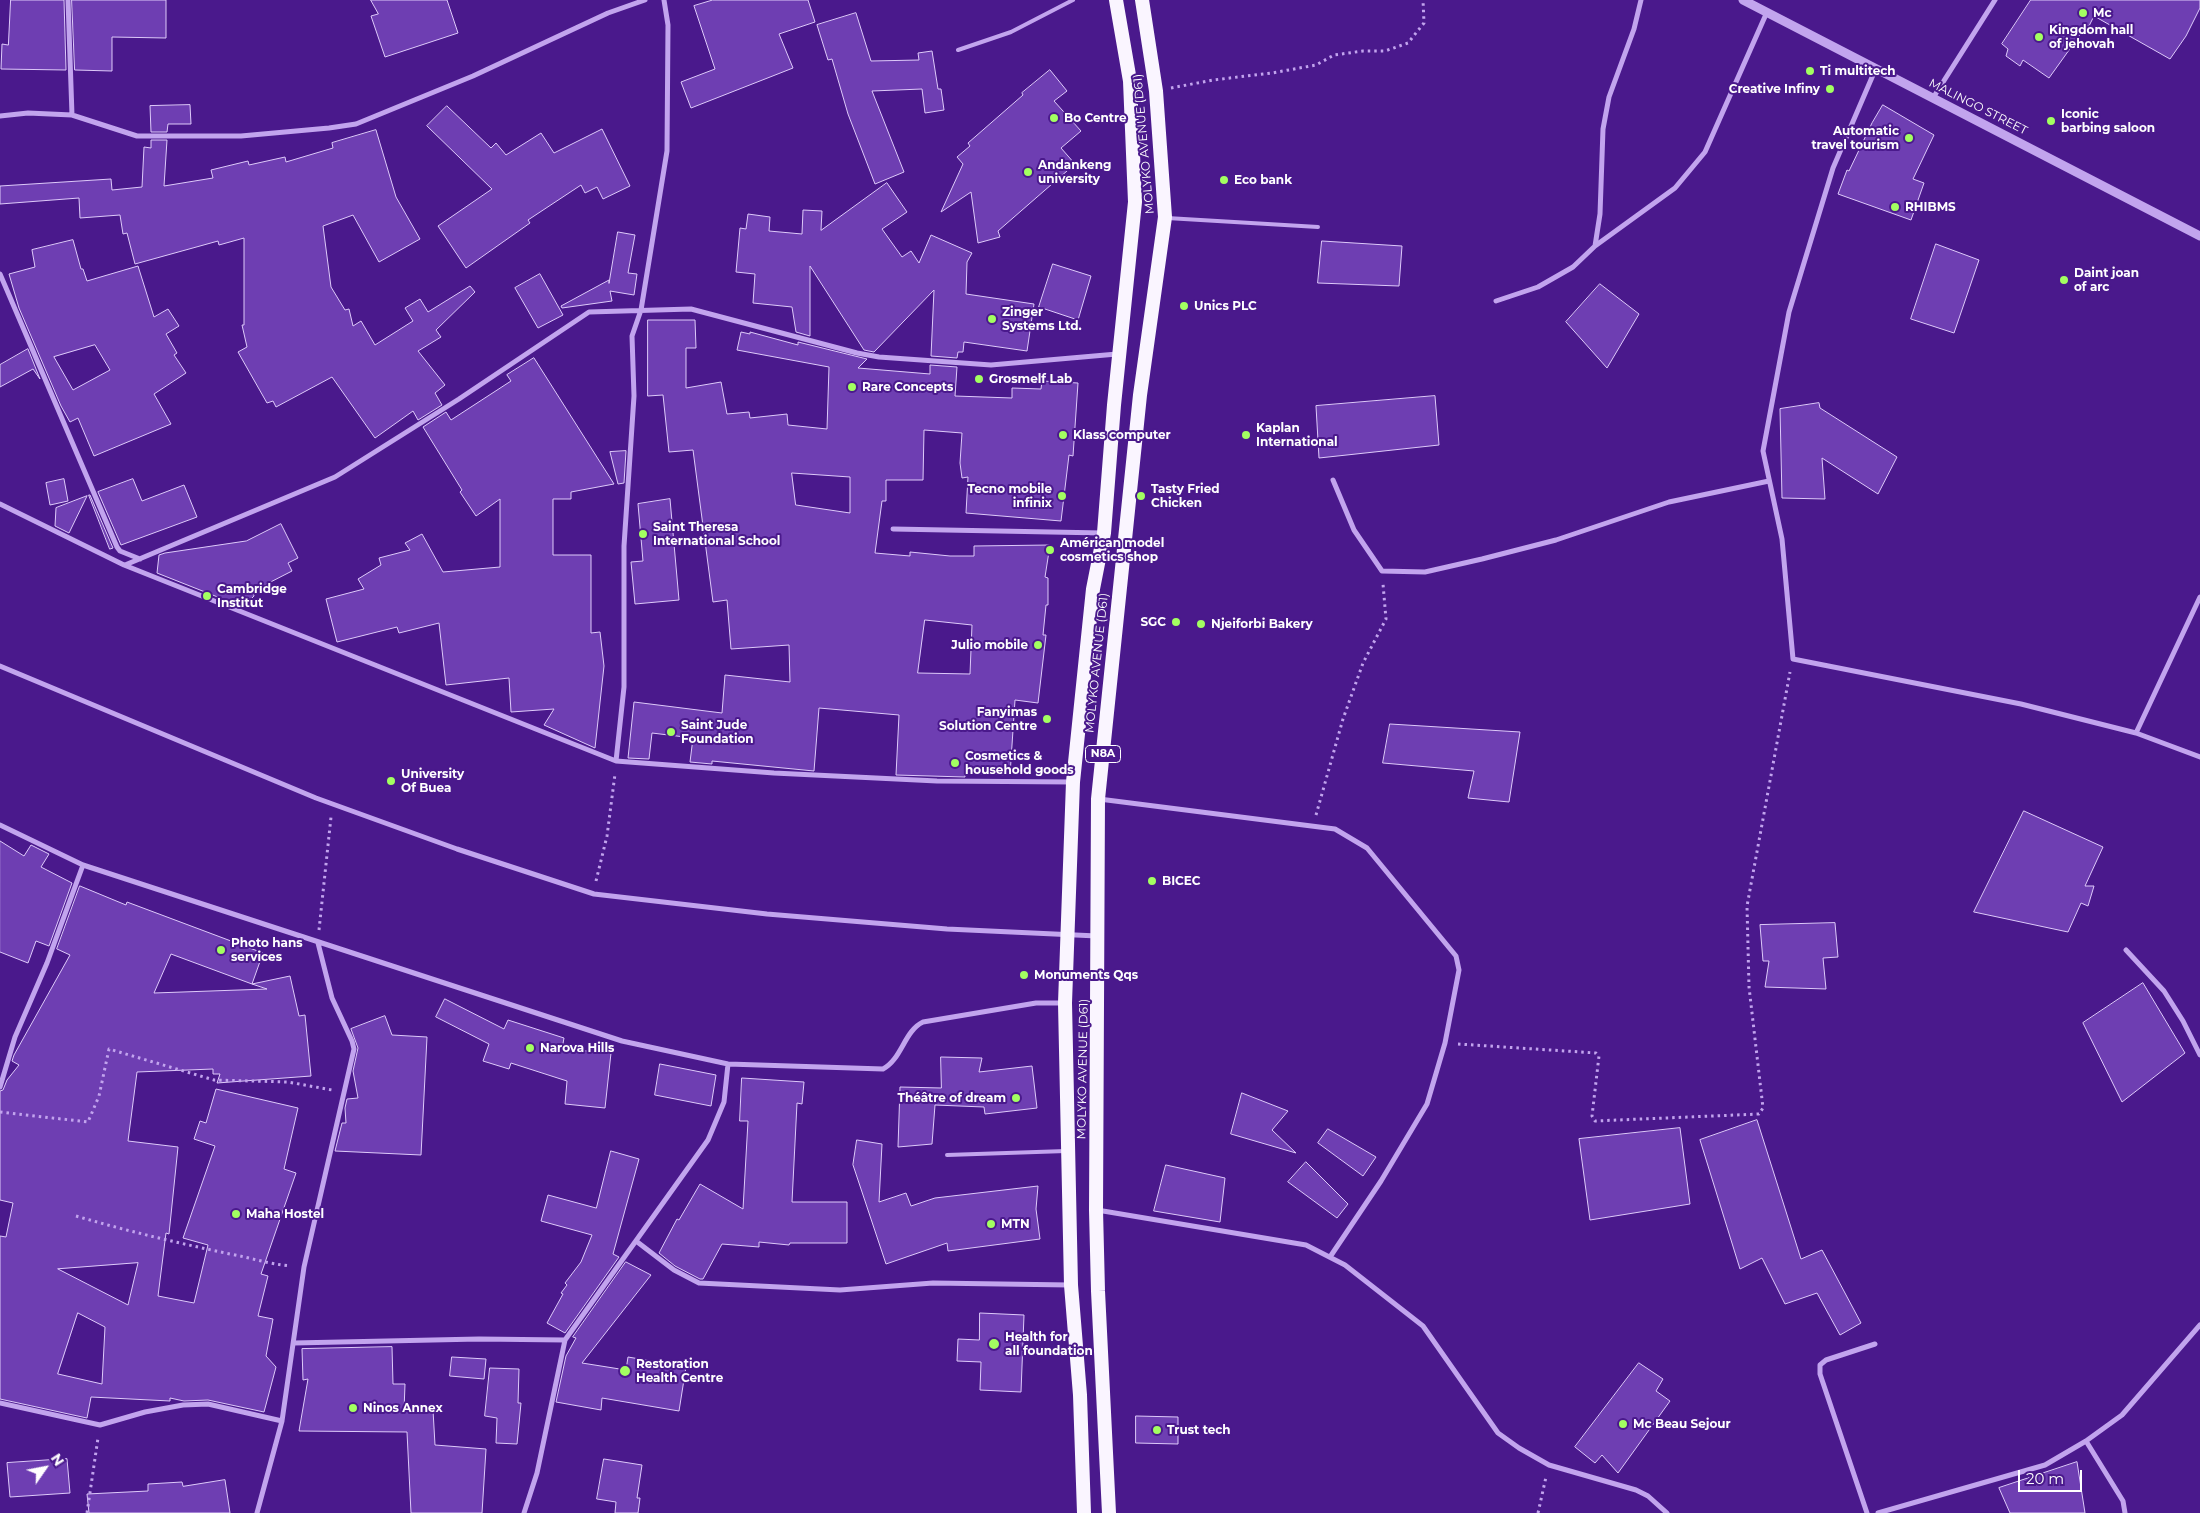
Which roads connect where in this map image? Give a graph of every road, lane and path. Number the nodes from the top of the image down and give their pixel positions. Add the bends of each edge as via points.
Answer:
1 (68, 0) edge
2 (646, 0) edge
3 (664, 0) edge
4 (1073, 0) edge
5 (1116, 0) edge
6 (1142, 0) edge
7 (1423, 0) edge
8 (1641, 0) edge
9 (1744, 0) edge
10 (1995, 0) edge
11 (1768, 12) junction
12 (958, 50) dead end
13 (1876, 68) junction
14 (1156, 91) junction
15 (1933, 98) junction
16 (72, 114) junction
17 (0, 116) edge
18 (1165, 218) junction
19 (1318, 227) dead end
20 (2200, 236) edge
21 (1595, 246) junction
22 (0, 274) edge
23 (1496, 301) dead end
24 (641, 310) junction
25 (1119, 354) junction
26 (1334, 480) dead end
27 (1769, 481) junction
28 (0, 504) edge
29 (893, 529) dead end
30 (1104, 533) junction
31 (140, 559) junction
32 (124, 565) junction
33 (1382, 571) junction
34 (2200, 597) edge
35 (1793, 659) junction
36 (0, 666) edge
37 (2136, 733) junction
38 (2200, 758) edge
39 (616, 761) junction
40 (1073, 782) junction
41 (1098, 799) junction
42 (333, 803) junction
43 (0, 825) edge
44 (1312, 827) junction
45 (83, 865) junction
46 (594, 894) junction
47 (1068, 936) junction
48 (1098, 936) junction
49 (318, 943) junction
50 (2126, 950) dead end
51 (1065, 1003) junction
52 (1445, 1043) junction
53 (2200, 1055) edge
54 (728, 1064) junction
55 (0, 1087) edge
56 (345, 1092) junction
57 (0, 1112) edge
58 (1068, 1151) junction
59 (947, 1155) dead end
60 (1096, 1210) junction
61 (76, 1216) dead end
62 (636, 1241) junction
63 (1330, 1257) junction
64 (304, 1267) junction
65 (1071, 1285) junction
66 (2200, 1325) edge
67 (565, 1340) junction
68 (294, 1342) junction
69 (1875, 1344) dead end
70 (0, 1402) edge
71 (282, 1421) junction
72 (100, 1425) junction
73 (2086, 1441) junction
74 (1549, 1465) junction
75 (87, 1513) edge
76 (257, 1513) edge
77 (524, 1513) edge
78 (1084, 1513) edge
79 (1109, 1513) edge
80 (1538, 1513) edge
81 (1667, 1513) edge
82 (1867, 1513) edge
83 (1878, 1513) edge
84 (2125, 1513) edge

1 - 16 street
2 - 16 street via 608,13 473,76 356,124 241,136 137,136
3 - 24 street via 668,25 667,151
4 - 12 lane via 1011,32
5 - 25 highway, MOLYKO AVENUE (D61) / N8A via 1130,81 1135,175
6 - 14 highway, MOLYKO AVENUE (D61) / N8A
7 - 14 path via 1424,23 1408,43 1386,51 1363,50 1334,55 1316,65
8 - 21 street via 1609,97 1603,129 1600,214
9 - 11 street, MALINGO STREET
10 - 15 street
11 - 13 street, MALINGO STREET
11 - 21 street via 1705,152 1675,188
13 - 15 street, MALINGO STREET
13 - 27 street via 1832,168 1790,312 1763,451
14 - 18 highway, MOLYKO AVENUE (D61) / N8A
15 - 20 street, MALINGO STREET
16 - 17 street
18 - 19 lane
18 - 41 highway, MOLYKO AVENUE (D61) / N8A via 1140,395
21 - 23 street via 1573,267 1538,287
22 - 31 street via 117,547
24 - 25 street via 692,309 857,353 889,358 990,365
24 - 31 street via 589,312 336,477
24 - 39 street via 632,336 634,396 624,546 624,687
25 - 30 highway, MOLYKO AVENUE (D61) / N8A
26 - 33 street via 1354,530
27 - 33 street via 1669,502 1556,540 1482,559 1425,572
27 - 35 street via 1782,539
28 - 32 street
29 - 30 street
30 - 40 highway, MOLYKO AVENUE (D61) / N8A via 1093,589
31 - 32 street
32 - 39 street
33 - 44 path via 1386,619 1343,719
34 - 37 street
35 - 37 street via 2021,704
35 - 52 path via 1746,906 1748,987 1763,1108 1759,1114 1595,1121 1592,1116 1596,1053
36 - 42 street
37 - 38 street
39 - 40 street via 937,781
39 - 46 path via 607,836
40 - 47 highway, MOLYKO AVENUE (D61) / N8A
41 - 44 street
41 - 48 highway, MOLYKO AVENUE (D61) / N8A
42 - 46 street via 457,849
42 - 49 path
43 - 45 street
44 - 52 street via 1335,829 1367,848 1456,956 1459,970
45 - 49 street
45 - 55 street via 47,963 15,1037
46 - 47 street via 767,914
47 - 48 street
47 - 51 highway, MOLYKO AVENUE (D61) / N8A
48 - 60 highway, MOLYKO AVENUE (D61) / N8A
49 - 54 street via 622,1041
49 - 56 street via 332,998 354,1049
50 - 53 street via 2164,991
51 - 54 street via 1036,1004 923,1022 914,1027 890,1064 883,1069
51 - 58 highway, MOLYKO AVENUE (D61) / N8A
52 - 63 street via 1428,1104
54 - 62 street via 724,1102 708,1140
56 - 57 path via 288,1082 214,1080 109,1049 99,1096 88,1122
56 - 64 street
58 - 59 lane
58 - 65 highway, MOLYKO AVENUE (D61) / N8A
60 - 63 street via 1306,1246
60 - 79 highway, MOLYKO AVENUE (D61) / N8A
61 - 64 path via 159,1240 268,1264
62 - 65 street via 674,1270 698,1283 840,1290 933,1283
62 - 67 street
63 - 74 street via 1345,1265 1423,1326 1498,1433
64 - 68 street
65 - 78 highway, MOLYKO AVENUE (D61) / N8A via 1080,1394
66 - 73 street via 2122,1415
67 - 68 street
67 - 77 street via 537,1473
68 - 71 street
69 - 82 street via 1820,1364 1820,1374
70 - 72 street
71 - 72 street via 208,1404 145,1412
71 - 76 street
72 - 75 path
73 - 83 street via 2045,1465
73 - 84 street via 2122,1501
74 - 80 path
74 - 81 street via 1636,1490

